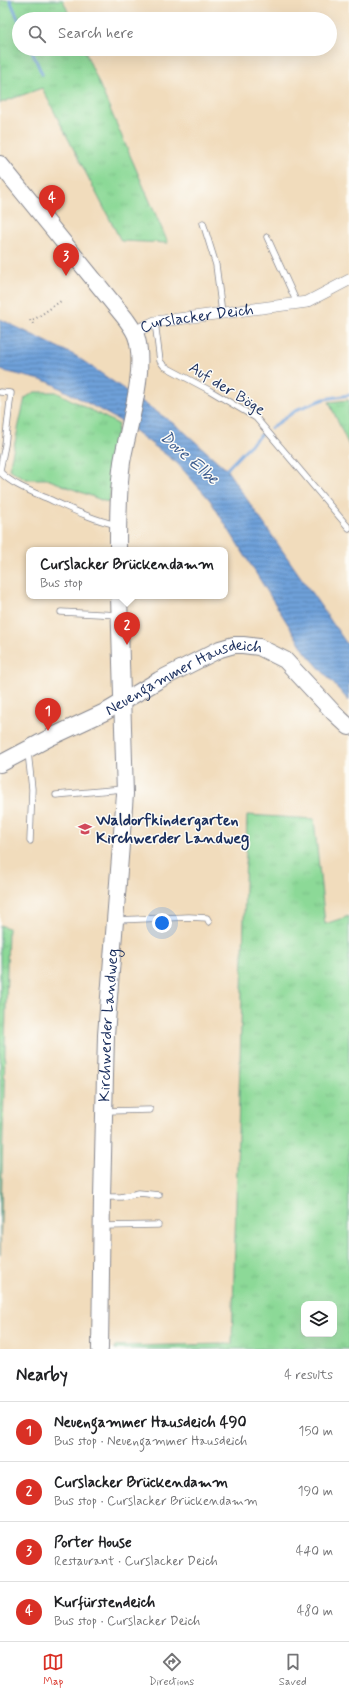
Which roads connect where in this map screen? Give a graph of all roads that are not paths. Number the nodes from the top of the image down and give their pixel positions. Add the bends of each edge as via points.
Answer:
1 (0, 164) edge
2 (203, 223) dead end
3 (267, 237) dead end
4 (349, 280) edge
5 (297, 304) junction
6 (222, 313) junction
7 (155, 322) junction
8 (134, 332) junction
9 (0, 392) edge
10 (0, 471) edge
11 (118, 525) junction
12 (349, 528) edge
13 (118, 547) edge
14 (119, 599) edge
15 (62, 612) dead end
16 (120, 615) junction
17 (123, 702) junction
18 (349, 727) edge
19 (27, 749) junction
20 (0, 764) edge
21 (125, 789) junction
22 (56, 795) dead end
23 (30, 841) dead end
24 (115, 920) junction
25 (209, 922) dead end
26 (150, 1110) dead end
27 (104, 1111) junction
28 (159, 1195) dead end
29 (102, 1198) junction
30 (158, 1225) dead end
31 (101, 1226) junction
32 (100, 1349) edge

1 - 8 street, Curslacker Deich
2 - 6 lane via 216,265
3 - 5 lane
4 - 5 street, Curslacker Deich via 307,302
5 - 6 street, Curslacker Deich
6 - 7 street, Curslacker Deich
7 - 8 street, Curslacker Deich
7 - 12 lane, Auf der Böge via 160,361 164,366 256,418
8 - 11 street via 139,349 139,367 118,497
9 - 10 lane via 11,393
10 - 11 lane via 24,488 99,521
11 - 13 street
14 - 16 street, Kirchwerder Landweg
15 - 16 lane
16 - 17 street, Kirchwerder Landweg
17 - 18 street, Neuengammer Hausdeich via 159,680 220,649 234,645 252,645 285,660
17 - 19 street, Neuengammer Hausdeich
17 - 21 street, Kirchwerder Landweg
19 - 20 street, Neuengammer Hausdeich
19 - 23 lane via 32,790
21 - 22 lane
21 - 24 street, Kirchwerder Landweg
24 - 25 lane via 190,917 207,918
24 - 27 street, Kirchwerder Landweg via 106,1035
26 - 27 lane
27 - 29 street, Kirchwerder Landweg
28 - 29 lane via 139,1193
29 - 31 street, Kirchwerder Landweg
30 - 31 lane
31 - 32 street, Kirchwerder Landweg

